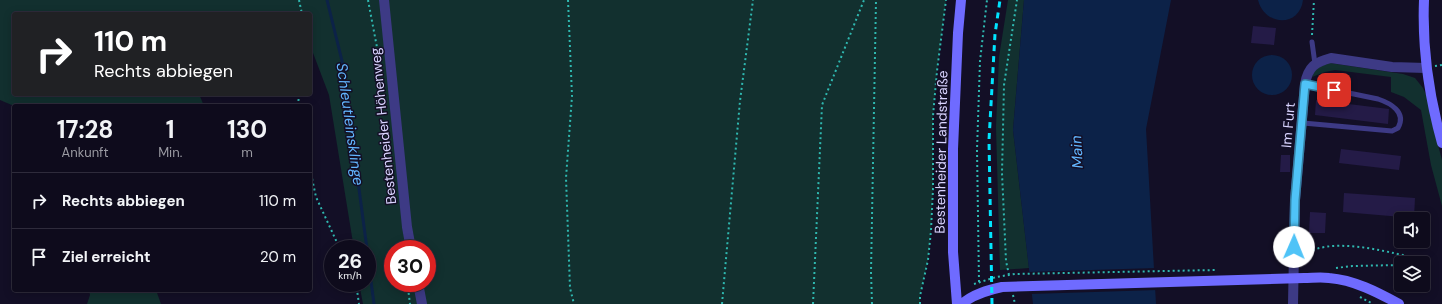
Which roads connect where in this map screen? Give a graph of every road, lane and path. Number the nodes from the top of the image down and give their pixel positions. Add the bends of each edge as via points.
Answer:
1 (299, 0) edge
2 (384, 0) edge
3 (568, 0) edge
4 (753, 0) edge
5 (864, 0) edge
6 (876, 0) edge
7 (946, 0) edge
8 (961, 0) edge
9 (987, 0) edge
10 (1017, 0) edge
11 (1314, 0) edge
12 (1424, 0) edge
13 (302, 12) edge
14 (1312, 42) joint
15 (1315, 64) junction
16 (1426, 68) junction
17 (1305, 84) junction
18 (1303, 123) junction
19 (1442, 143) edge
20 (312, 178) edge
21 (336, 240) edge
22 (409, 240) edge
23 (1407, 256) edge
24 (1294, 263) junction
25 (1394, 265) edge
26 (1334, 268) dead end
27 (1009, 276) dead end
28 (979, 289) dead end
29 (1012, 290) dead end
30 (357, 292) edge
31 (408, 292) edge
32 (420, 292) edge
33 (359, 304) edge
34 (410, 304) edge
35 (422, 304) edge
36 (574, 304) edge
37 (722, 304) edge
38 (814, 304) edge
39 (872, 304) edge
40 (920, 304) edge
41 (958, 304) edge
42 (962, 304) edge
43 (1015, 304) edge
44 (1293, 304) edge
45 (1399, 304) edge

1 - 13 path
2 - 22 street, Bestenheider Höhenweg
3 - 36 path via 572,96 566,178 570,288
4 - 37 path via 740,101
5 - 38 path via 822,105
6 - 39 path via 870,272
7 - 40 path via 935,94 931,231
8 - 41 main road, Bestenheider Landstraße via 953,157 953,252
9 - 28 path via 980,61 977,150
10 - 27 path via 1004,84 1002,145 1006,261
11 - 14 path
12 - 16 main road
14 - 15 lane
15 - 16 street via 1331,58 1392,67
15 - 17 street, Im Furt via 1309,71
16 - 19 main road
17 - 18 street, Im Furt
17 - 18 lane via 1388,102 1397,109 1400,121 1398,128 1392,130
18 - 24 street, Im Furt via 1295,200
20 - 21 path via 316,197
23 - 24 path via 1367,248 1327,246 1308,252
24 - 44 street, Im Furt
25 - 26 path
29 - 43 path
30 - 33 path
31 - 34 path
32 - 35 street
42 - 45 main road via 974,296 1002,287 1329,278 1356,284

